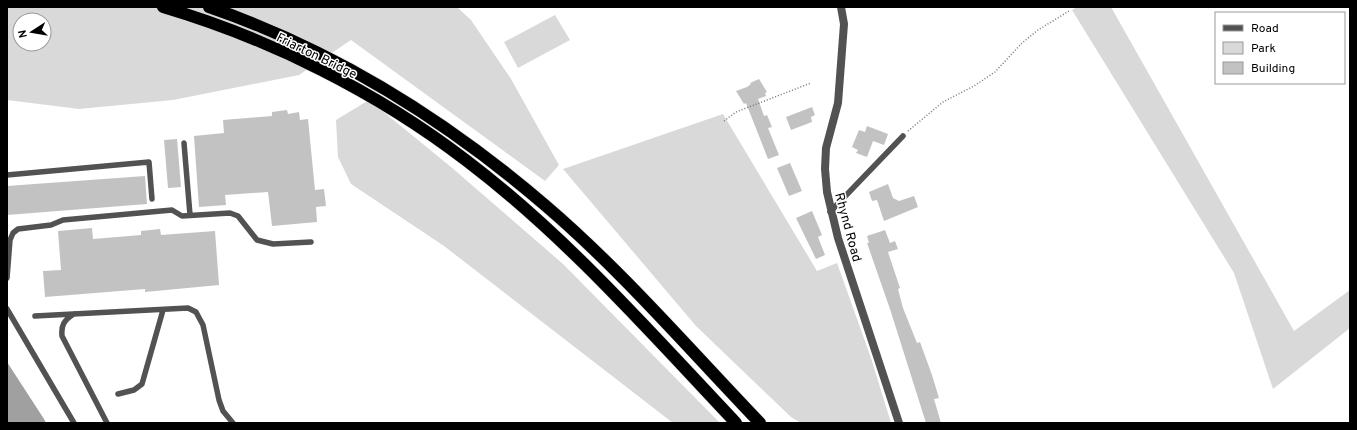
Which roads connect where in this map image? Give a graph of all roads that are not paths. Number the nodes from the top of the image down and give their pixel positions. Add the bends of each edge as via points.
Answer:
1 (163, 7) edge
2 (209, 7) edge
3 (841, 7) edge
4 (903, 136) road end
5 (184, 143) dead end
6 (7, 174) edge
7 (152, 199) dead end
8 (830, 212) junction
9 (190, 215) junction
10 (311, 242) dead end
11 (7, 278) edge
12 (7, 309) edge
13 (163, 310) junction
14 (74, 314) junction
15 (35, 316) dead end
16 (118, 394) dead end
17 (74, 423) edge
18 (106, 423) edge
19 (233, 423) edge
20 (736, 423) edge
21 (760, 423) edge
22 (899, 423) edge

1 - 20 highway, Friarton Bridge via 245,36 321,70 392,110 449,148 526,210 584,264
2 - 21 highway, Friarton Bridge via 263,27 320,53 401,98 457,136 542,202 597,253
3 - 8 street, Rhynd Road via 844,24 838,103 825,155
4 - 8 lane
5 - 9 lane
6 - 7 lane via 149,162
8 - 22 street, Rhynd Road
9 - 10 lane via 230,213 238,216 257,240 273,244
9 - 11 lane via 182,216 172,210 63,220 50,226 18,229 10,240
12 - 17 lane
13 - 14 lane
13 - 16 lane via 142,384 134,390
13 - 19 lane via 188,308 196,312 204,325 223,411
14 - 15 lane
14 - 18 lane via 65,320 61,328 62,336

